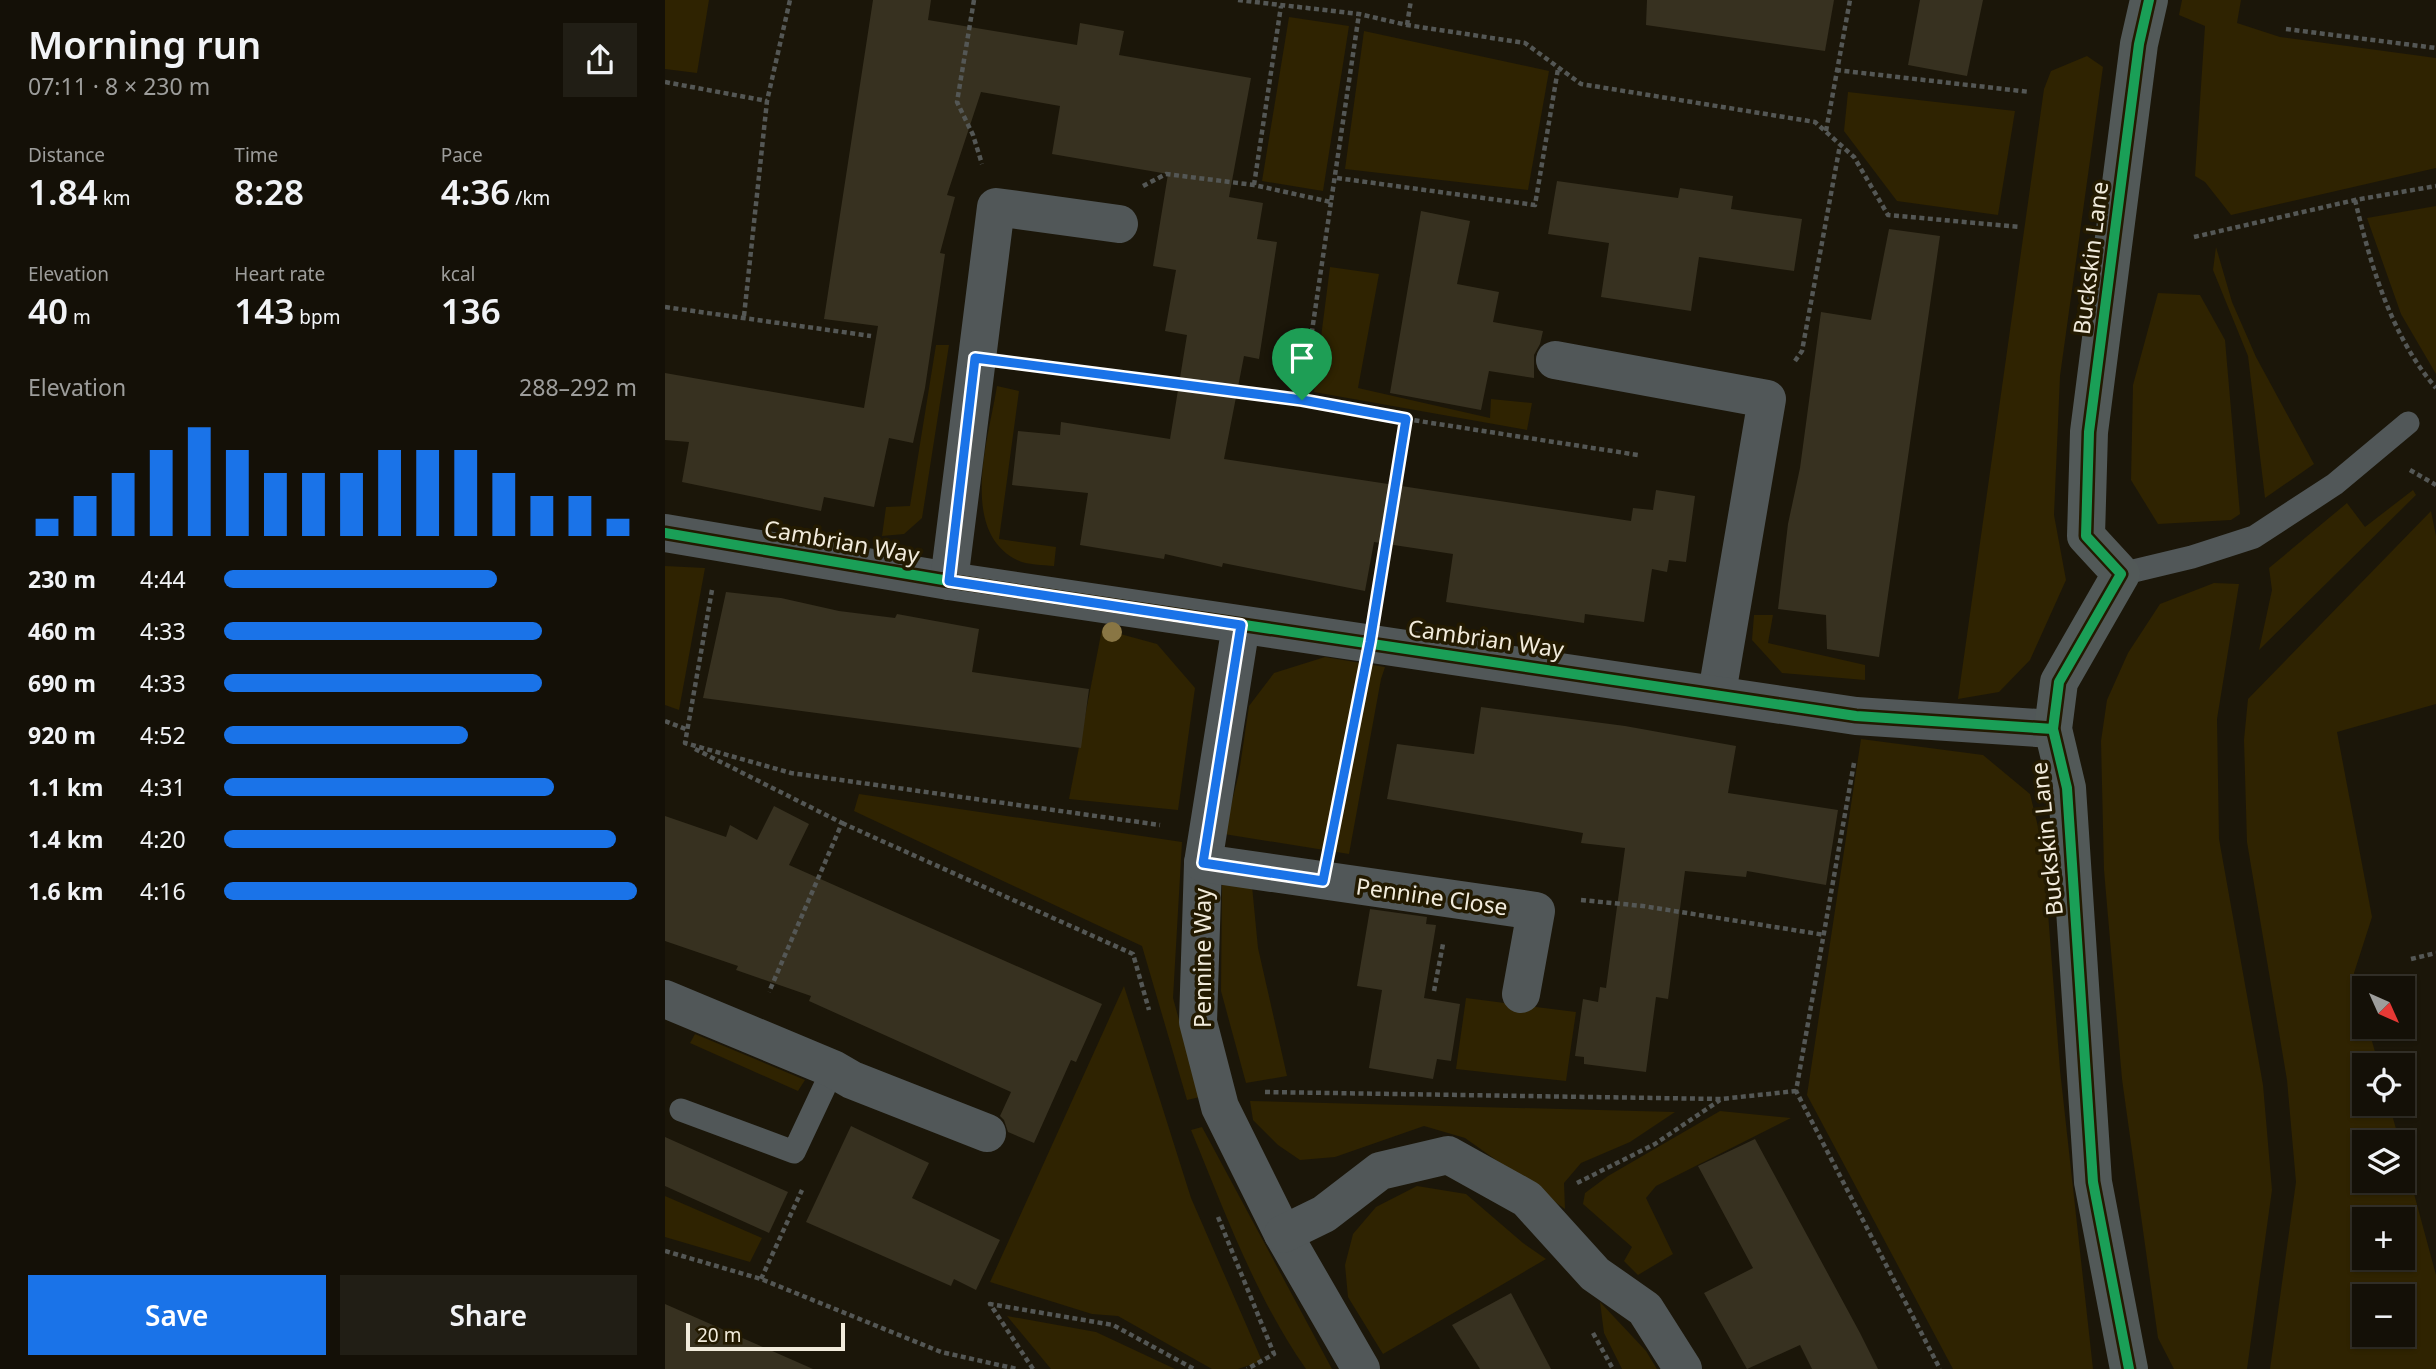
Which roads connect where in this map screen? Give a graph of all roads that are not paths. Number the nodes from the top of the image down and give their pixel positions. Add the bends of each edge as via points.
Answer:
1 (2149, 0) edge
2 (1119, 224) dead end
3 (1555, 360) dead end
4 (2409, 423) dead end
5 (665, 533) edge
6 (2121, 574) junction
7 (949, 581) junction
8 (1241, 625) junction
9 (1717, 693) junction
10 (2053, 729) junction
11 (1204, 847) junction
12 (1521, 994) dead end
13 (665, 999) edge
14 (833, 1069) junction
15 (681, 1110) dead end
16 (987, 1133) dead end
17 (1283, 1234) junction
18 (1361, 1369) edge
19 (1683, 1369) edge
20 (2129, 1369) edge

1 - 6 street, Buckskin Lane via 2139,44 2089,432 2086,536
2 - 7 street, Cambrian Way via 996,207
3 - 9 street via 1767,399
4 - 6 lane via 2335,484 2254,537
5 - 7 street, Cambrian Way
6 - 10 street, Buckskin Lane via 2059,682
7 - 8 street, Cambrian Way
8 - 9 street, Cambrian Way
8 - 11 street, Pennine Way
9 - 10 street, Cambrian Way via 1856,716
10 - 20 street, Buckskin Lane via 2067,788 2093,1182
11 - 12 street, Pennine Close via 1323,881 1537,911
11 - 17 street, Pennine Way via 1198,1022 1220,1107
13 - 14 street
14 - 15 lane via 794,1152
14 - 16 street
17 - 18 street, Pennine Way
17 - 19 street via 1324,1213 1380,1171 1448,1155 1527,1199 1595,1274 1646,1309

